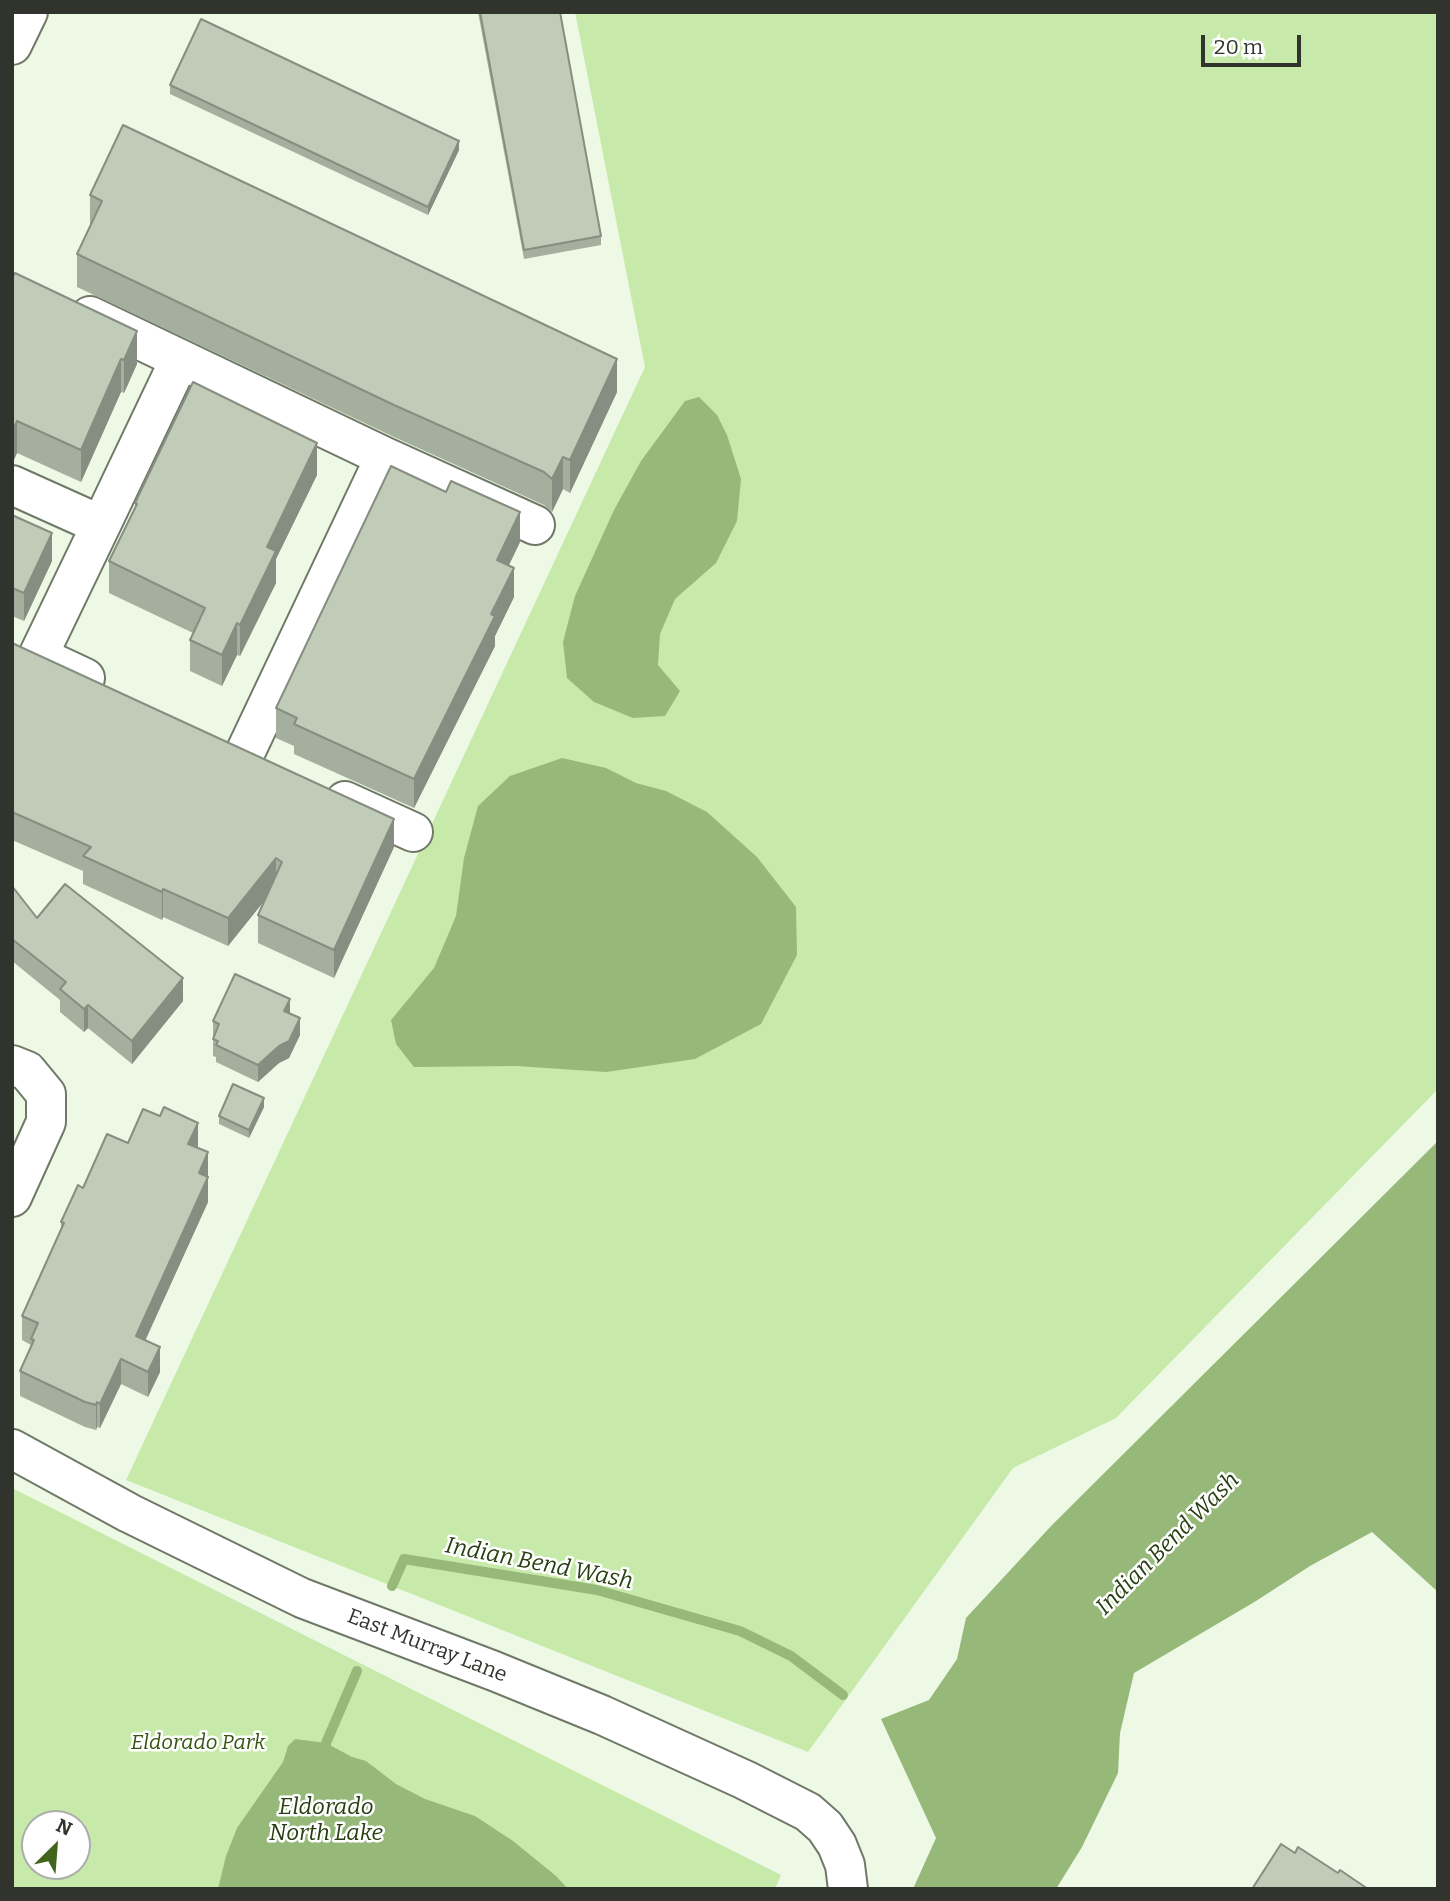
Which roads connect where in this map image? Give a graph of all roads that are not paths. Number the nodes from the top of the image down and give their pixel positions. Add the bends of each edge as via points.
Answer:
1 (27, 12) edge
2 (12, 45) edge
3 (57, 301) edge
4 (180, 359) junction
5 (385, 457) junction
6 (12, 485) edge
7 (101, 525) junction
8 (535, 525) dead end
9 (111, 691) edge
10 (208, 737) edge
11 (244, 755) junction
12 (281, 771) edge
13 (317, 788) edge
14 (414, 832) dead end
15 (12, 1065) edge
16 (12, 1197) edge
17 (12, 1448) edge
18 (848, 1889) edge

1 - 2 street
3 - 4 street
4 - 5 street
4 - 7 street
5 - 8 street
5 - 11 street
6 - 7 street
7 - 9 street via 38,656
10 - 11 street
11 - 12 street
13 - 14 street
15 - 16 street via 27,1071 46,1094 46,1122
17 - 18 street, East Murray Lane via 129,1513 302,1598 602,1715 808,1812 837,1845

